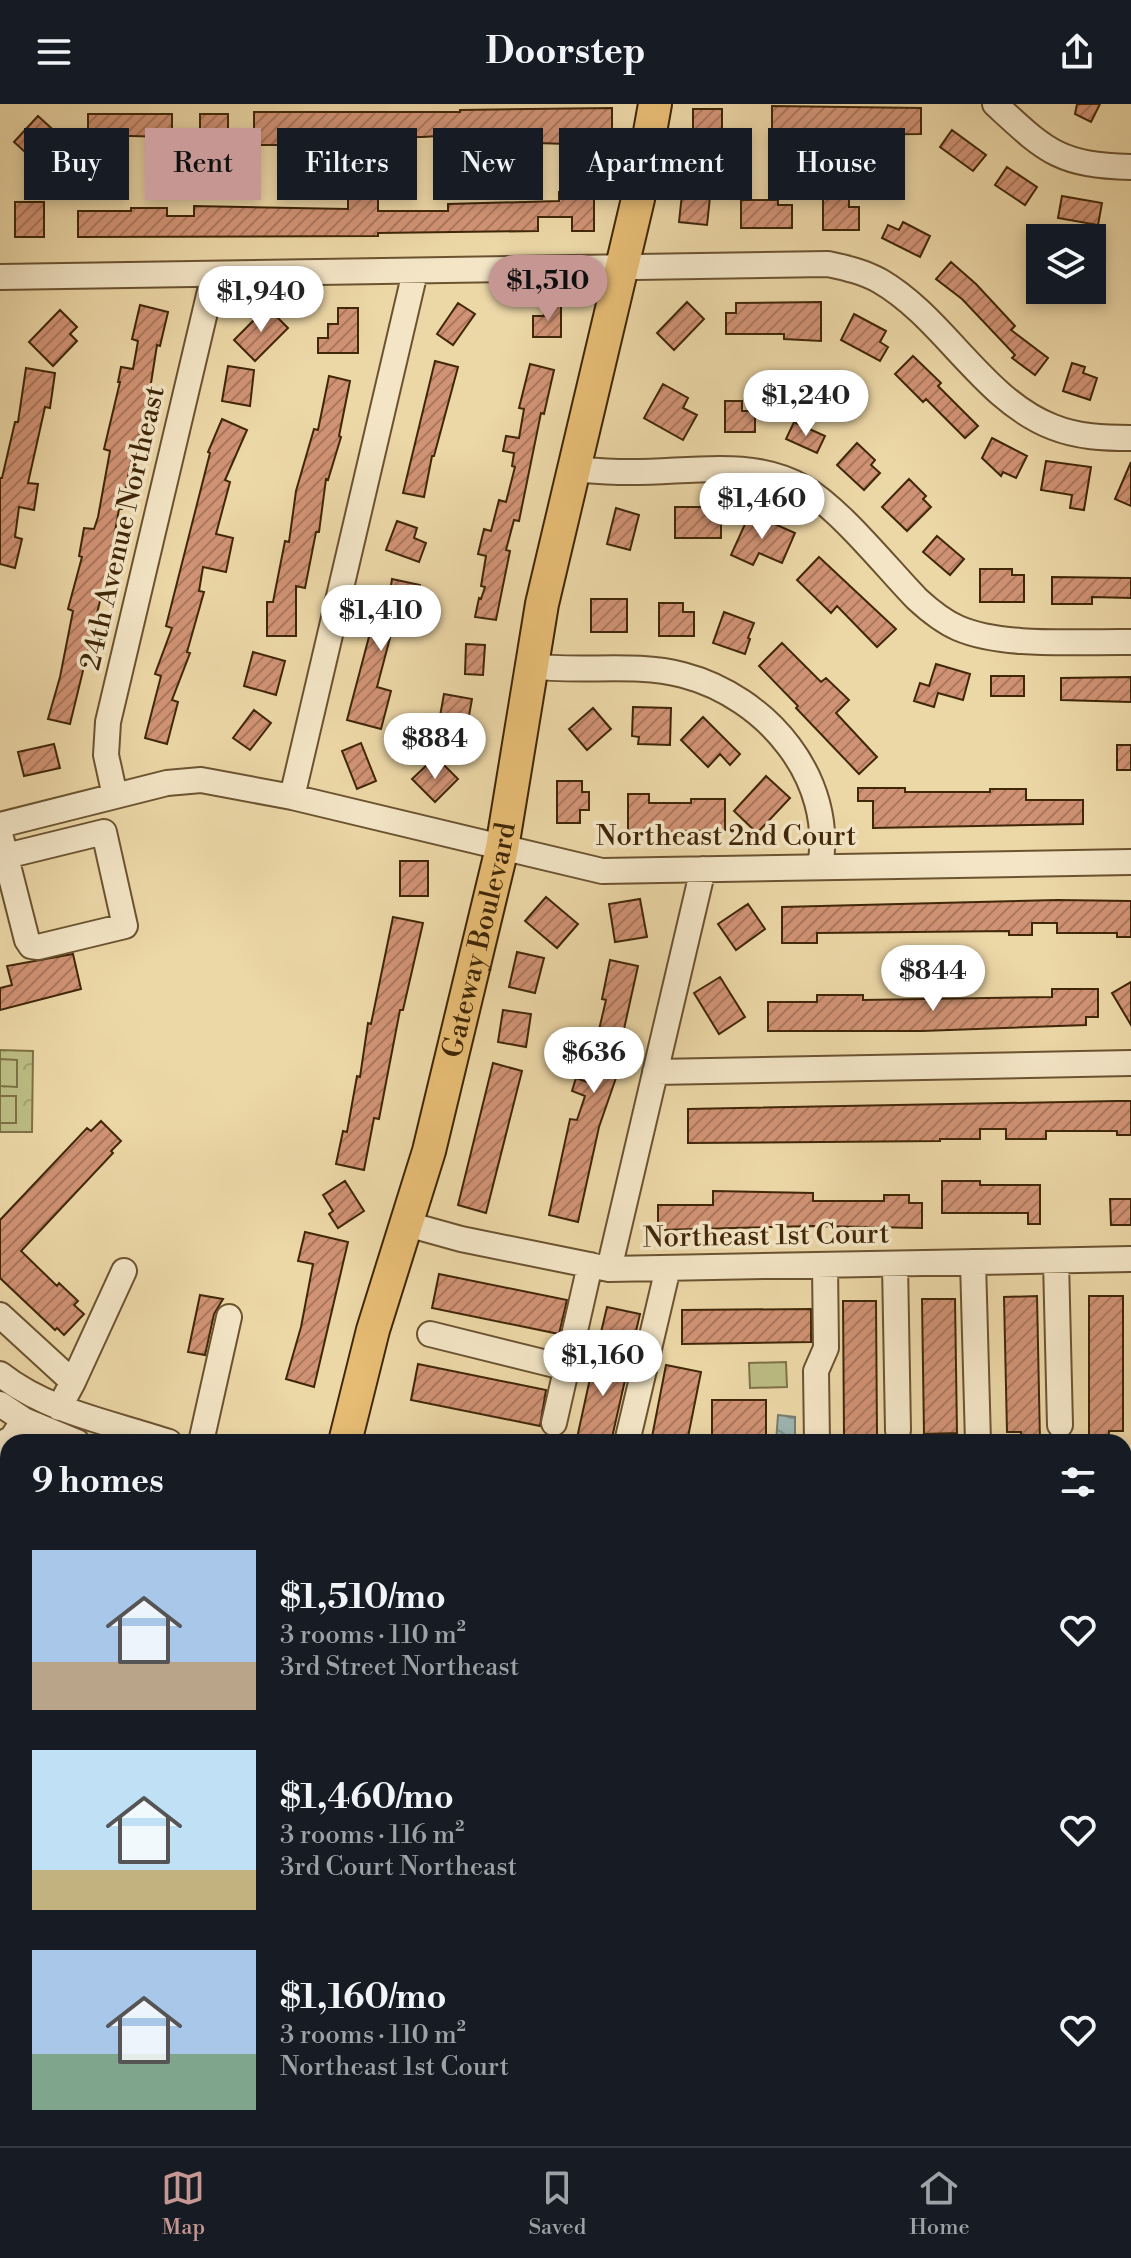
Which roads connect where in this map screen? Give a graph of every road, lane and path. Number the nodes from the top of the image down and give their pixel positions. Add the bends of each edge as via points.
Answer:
1 (655, 104) edge
2 (995, 104) edge
3 (1131, 167) edge
4 (621, 268) junction
5 (415, 272) junction
6 (214, 274) junction
7 (0, 277) edge
8 (1131, 438) edge
9 (575, 470) junction
10 (1131, 642) edge
11 (530, 666) junction
12 (115, 796) junction
13 (292, 797) junction
14 (27, 818) junction
15 (0, 825) edge
16 (3, 845) edge
17 (36, 848) junction
18 (502, 848) junction
19 (1131, 862) edge
20 (820, 867) junction
21 (703, 869) junction
22 (1131, 1063) edge
23 (655, 1072) junction
24 (407, 1224) junction
25 (1131, 1259) edge
26 (1056, 1261) junction
27 (973, 1262) junction
28 (895, 1264) junction
29 (825, 1265) junction
30 (600, 1267) junction
31 (668, 1268) junction
32 (124, 1271) dead end
33 (0, 1315) edge
34 (229, 1317) dead end
35 (430, 1334) dead end
36 (567, 1368) junction
37 (0, 1374) edge
38 (73, 1382) junction
39 (0, 1404) edge
40 (59, 1408) junction
41 (87, 1415) junction
42 (24, 1420) junction
43 (554, 1423) dead end
44 (1060, 1425) dead end
45 (898, 1430) dead end
46 (15, 1434) edge
47 (58, 1434) edge
48 (80, 1434) edge
49 (145, 1434) edge
50 (203, 1434) edge
51 (347, 1434) edge
52 (629, 1434) edge
53 (817, 1434) edge
54 (978, 1434) edge

1 - 4 main road, Gateway Boulevard
2 - 3 street via 1031,139 1068,159
4 - 5 street
4 - 8 street via 828,264 854,270 907,301 1030,416 1074,434
4 - 9 main road, Gateway Boulevard
5 - 6 street
5 - 13 street
6 - 7 street
6 - 12 street, 24th Avenue Northeast via 108,722 106,755
9 - 10 street via 750,470 778,476 828,506 917,599 956,627 995,639
9 - 11 main road, Gateway Boulevard
11 - 18 main road, Gateway Boulevard
11 - 20 street via 647,669 683,675 737,700 782,738 812,781 823,825
12 - 13 street, Northeast 2nd Court via 187,780
12 - 14 street, Northeast 2nd Court
13 - 18 street, Northeast 2nd Court
14 - 15 street, Northeast 2nd Court
14 - 17 street
16 - 17 street
16 - 17 street via 31,946 125,926 104,832
18 - 21 street, Northeast 2nd Court via 602,871
18 - 24 main road, Gateway Boulevard
19 - 20 street, Northeast 2nd Court
20 - 21 street, Northeast 2nd Court
21 - 23 street
22 - 23 street
23 - 30 street
24 - 30 street, Northeast 1st Court
24 - 51 main road, Gateway Boulevard
25 - 26 street, Northeast 1st Court
26 - 27 street, Northeast 1st Court
26 - 44 street
27 - 28 street, Northeast 1st Court
27 - 54 street
28 - 29 street, Northeast 1st Court
28 - 45 street
29 - 31 street, Northeast 1st Court
29 - 53 street via 826,1348 816,1371
30 - 31 street, Northeast 1st Court
30 - 36 street
31 - 52 street
32 - 38 street
33 - 38 street
34 - 50 street
35 - 36 street
36 - 43 street
37 - 40 street
38 - 40 street
39 - 42 street
40 - 41 street
41 - 48 street
41 - 49 street
42 - 46 street
42 - 47 street

